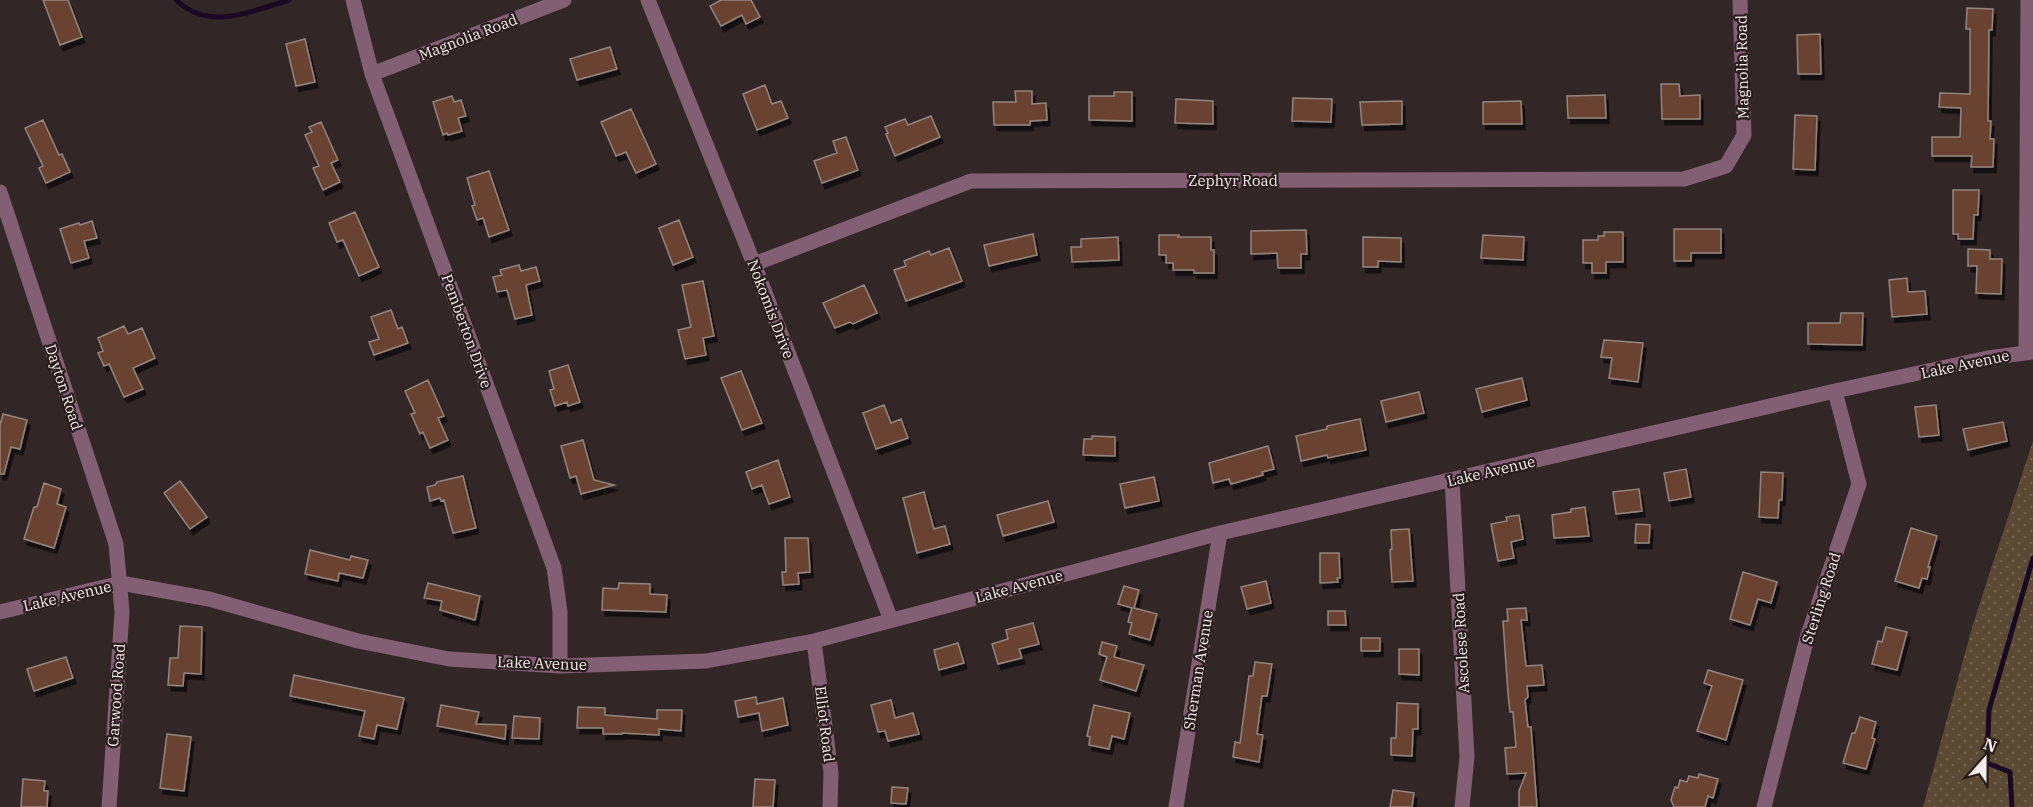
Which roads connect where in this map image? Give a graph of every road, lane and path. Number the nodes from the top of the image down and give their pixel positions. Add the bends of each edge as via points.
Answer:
1 (353, 0) edge
2 (564, 0) edge
3 (648, 0) edge
4 (1740, 0) edge
5 (2028, 0) edge
6 (372, 74) junction
7 (1726, 166) joint
8 (0, 192) edge
9 (754, 264) junction
10 (2029, 352) edge
11 (1835, 391) junction
12 (1452, 480) junction
13 (1220, 532) junction
14 (121, 584) junction
15 (0, 612) edge
16 (891, 620) junction
17 (814, 641) junction
18 (560, 666) junction
19 (109, 807) edge
20 (830, 807) edge
21 (1176, 807) edge
22 (1462, 807) edge
23 (1764, 807) edge

1 - 6 street, Pemberton Drive
2 - 6 street, Magnolia Road
3 - 9 street, Nokomis Drive
4 - 7 street, Magnolia Road via 1744,135
5 - 10 street
6 - 18 street, Pemberton Drive via 554,568 560,612
7 - 9 street, Zephyr Road via 1684,179 970,181
8 - 14 street, Dayton Road via 116,544
9 - 16 street, Nokomis Drive
10 - 11 street, Lake Avenue
11 - 12 street, Lake Avenue
11 - 23 street, Sterling Road via 1859,484 1807,638
12 - 13 street, Lake Avenue
12 - 22 street, Ascolese Road via 1467,757
13 - 16 street, Lake Avenue
13 - 21 street, Sherman Avenue
14 - 15 street, Lake Avenue
14 - 18 street, Lake Avenue via 209,599 358,641 449,659
14 - 19 street, Garwood Road
16 - 17 street, Lake Avenue
17 - 18 street, Lake Avenue via 706,661
17 - 20 street, Elliot Road via 831,773

